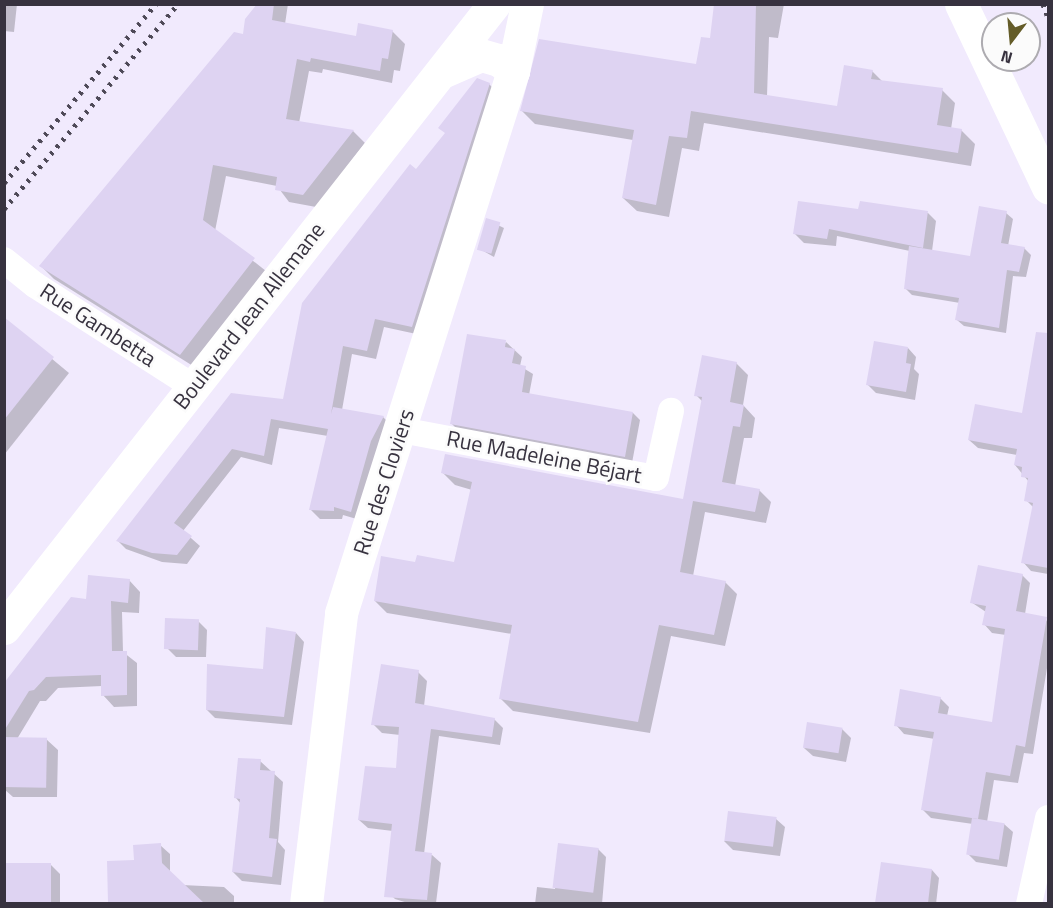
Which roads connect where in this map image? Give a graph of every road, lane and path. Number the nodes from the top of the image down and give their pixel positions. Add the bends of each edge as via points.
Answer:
1 (495, 4) edge
2 (528, 4) edge
3 (961, 4) edge
4 (513, 71) junction
5 (440, 74) junction
6 (1048, 187) edge
7 (4, 260) edge
8 (194, 387) junction
9 (671, 411) dead end
10 (401, 430) junction
11 (4, 628) edge
12 (1048, 818) edge
13 (306, 903) edge
14 (1029, 903) edge

1 - 5 street, Boulevard Jean Allemane
2 - 4 street, Rue des Cloviers
3 - 6 street
4 - 5 street via 499,60 481,55
4 - 10 street, Rue des Cloviers
5 - 8 street, Boulevard Jean Allemane
7 - 8 street, Rue Gambetta via 35,285
8 - 11 street, Boulevard Jean Allemane
9 - 10 street, Rue Madeleine Béjart via 656,478
10 - 13 street, Rue des Cloviers via 341,614
12 - 14 street

